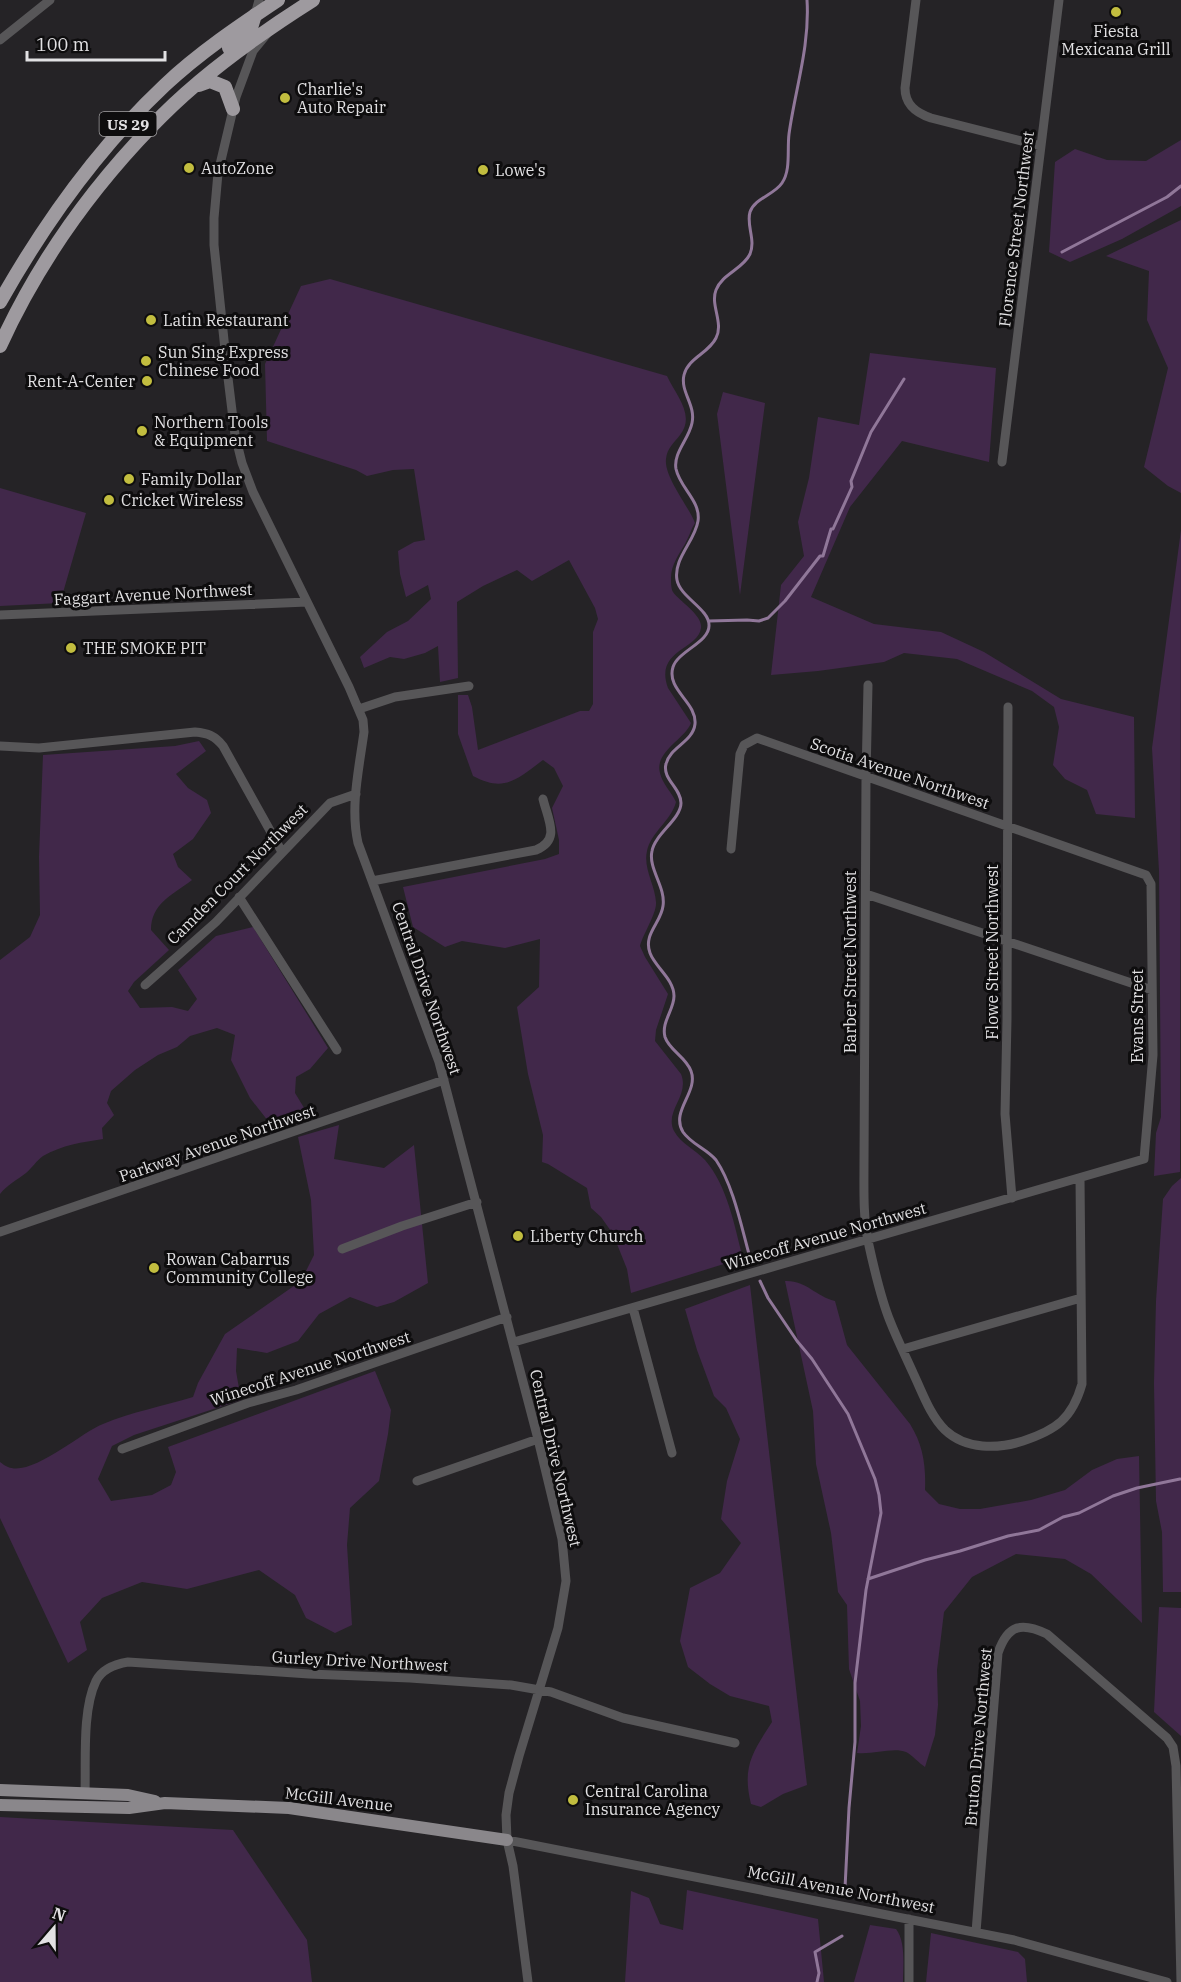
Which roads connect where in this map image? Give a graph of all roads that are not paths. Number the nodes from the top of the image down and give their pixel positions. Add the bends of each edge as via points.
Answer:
1 (50, 0) edge
2 (259, 0) edge
3 (278, 0) edge
4 (313, 0) edge
5 (916, 0) edge
6 (1059, 0) edge
7 (255, 15) junction
8 (274, 26) junction
9 (0, 40) edge
10 (194, 87) junction
11 (233, 109) junction
12 (153, 124) junction
13 (1041, 146) junction
14 (0, 302) edge
15 (3, 334) edge
16 (1002, 462) dead end
17 (307, 602) junction
18 (0, 615) edge
19 (868, 685) dead end
20 (469, 686) dead end
21 (1008, 706) dead end
22 (358, 709) junction
23 (0, 746) edge
24 (866, 777) junction
25 (356, 794) junction
26 (543, 800) dead end
27 (1006, 826) junction
28 (731, 849) dead end
29 (282, 852) junction
30 (1146, 875) joint
31 (372, 881) junction
32 (866, 894) junction
33 (239, 897) junction
34 (1007, 941) junction
35 (146, 985) dead end
36 (1152, 990) junction
37 (337, 1050) dead end
38 (444, 1080) junction
39 (1144, 1159) joint
40 (1080, 1178) junction
41 (1012, 1198) junction
42 (477, 1202) junction
43 (0, 1232) edge
44 (868, 1240) junction
45 (342, 1250) dead end
46 (1081, 1298) junction
47 (633, 1308) junction
48 (507, 1317) junction
49 (513, 1342) junction
50 (903, 1349) junction
51 (538, 1438) junction
52 (122, 1449) dead end
53 (672, 1453) dead end
54 (417, 1481) dead end
55 (540, 1689) junction
56 (735, 1743) dead end
57 (0, 1790) edge
58 (64, 1792) junction
59 (85, 1793) junction
60 (165, 1803) junction
61 (0, 1804) edge
62 (507, 1840) junction
63 (909, 1918) junction
64 (976, 1932) junction
65 (528, 1982) edge
66 (909, 1982) edge
67 (1167, 1982) edge
68 (1181, 1982) edge

1 - 9 street
2 - 7 street
3 - 7 highway, US 29
4 - 8 highway, US 29
5 - 13 street via 905,88 913,109 931,118
6 - 13 street, Florence Street Northwest
7 - 12 highway via 251,28 182,87
7 - 14 highway, US 29 via 165,85 88,168 48,222
8 - 10 highway, US 29
8 - 11 street, Central Drive Northwest via 254,51
10 - 11 highway via 210,81 218,83 229,93
10 - 12 highway, US 29
11 - 17 street, Central Drive Northwest via 218,173 214,218 235,435 253,492
12 - 15 highway, US 29 via 60,240
13 - 16 street, Florence Street Northwest
17 - 18 street, Faggart Avenue Northwest
17 - 22 street, Central Drive Northwest
19 - 24 street, Barber Street Northwest
20 - 22 street via 395,697
21 - 27 street, Flowe Street Northwest
22 - 25 street, Central Drive Northwest via 363,732
23 - 29 street via 50,747 206,733 217,738
24 - 27 street, Scotia Avenue Northwest
24 - 28 street, Scotia Avenue Northwest via 757,738 749,741 740,754
24 - 32 street, Barber Street Northwest
25 - 29 street, Camden Court Northwest via 330,803
25 - 31 street, Central Drive Northwest via 354,826
26 - 31 street via 552,834 544,847
27 - 30 street, Scotia Avenue Northwest
27 - 34 street, Flowe Street Northwest
29 - 33 street, Camden Court Northwest
30 - 36 street, Evans Street via 1151,884
31 - 38 street, Central Drive Northwest
32 - 34 street
32 - 44 street, Barber Street Northwest via 864,1174
33 - 35 street, Camden Court Northwest
33 - 37 street
34 - 36 street
34 - 41 street, Flowe Street Northwest via 1005,1114
36 - 39 street, Evans Street via 1153,1055
38 - 42 street, Central Drive Northwest
38 - 43 street, Parkway Avenue Northwest
39 - 40 street, Winecoff Avenue Northwest
40 - 41 street, Winecoff Avenue Northwest
40 - 46 street, Barber Street Northwest
41 - 44 street, Winecoff Avenue Northwest
42 - 45 street
42 - 48 street, Central Drive Northwest
44 - 47 street, Winecoff Avenue Northwest
44 - 50 street, Barber Street Northwest via 889,1318
46 - 50 street
46 - 50 street, Barber Street Northwest via 1082,1384 1077,1403 1049,1431 1007,1446 982,1447 947,1432 933,1416
47 - 49 street, Winecoff Avenue Northwest
47 - 53 street
48 - 49 street, Central Drive Northwest
48 - 52 street, Winecoff Avenue Northwest
49 - 51 street, Central Drive Northwest
51 - 54 street
51 - 55 street, Central Drive Northwest via 562,1539 566,1581 558,1628
55 - 56 street, Gurley Drive Northwest via 623,1718
55 - 59 street, Gurley Drive Northwest via 410,1678 118,1664 96,1681 89,1707
55 - 62 street, Central Drive Northwest via 509,1793
57 - 58 main road
58 - 59 main road
58 - 61 main road via 54,1799
59 - 60 main road
60 - 61 main road via 129,1808
60 - 62 main road, McGill Avenue via 289,1808
62 - 63 street, McGill Avenue Northwest
62 - 65 street, Central Drive Northwest
63 - 64 street, McGill Avenue Northwest
63 - 66 street
64 - 67 street, McGill Avenue Northwest
64 - 68 street, Bruton Drive Northwest via 998,1653 1004,1638 1013,1630 1031,1627 1047,1634 1173,1747

